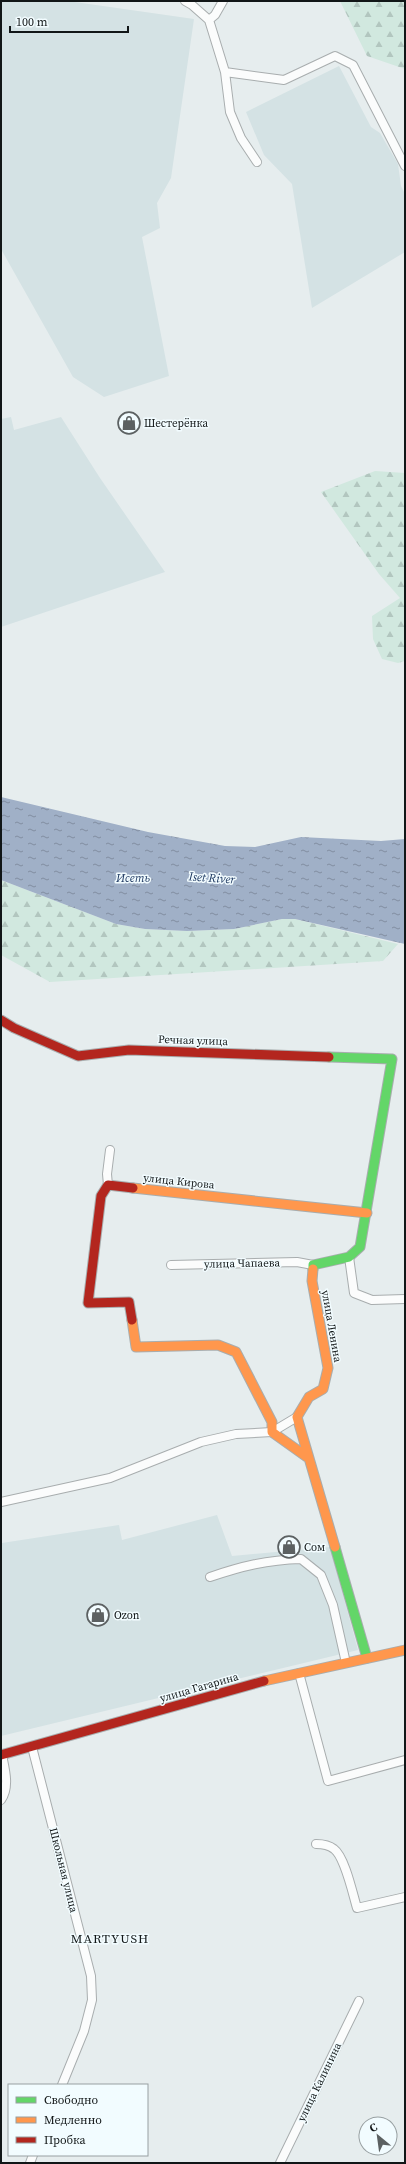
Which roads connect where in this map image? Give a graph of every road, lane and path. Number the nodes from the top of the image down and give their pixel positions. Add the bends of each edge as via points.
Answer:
1 (185, 1) edge
2 (223, 1) edge
3 (209, 20) junction
4 (225, 72) junction
5 (257, 162) dead end
6 (405, 166) edge
7 (1, 1020) edge
8 (110, 1150) dead end
9 (108, 1185) junction
10 (367, 1213) junction
11 (349, 1257) junction
12 (170, 1265) dead end
13 (313, 1265) junction
14 (405, 1299) edge
15 (297, 1417) junction
16 (272, 1432) junction
17 (307, 1457) junction
18 (1, 1502) edge
19 (210, 1577) dead end
20 (405, 1650) edge
21 (367, 1658) junction
22 (346, 1663) junction
23 (299, 1673) junction
24 (32, 1747) junction
25 (2, 1755) edge
26 (405, 1760) edge
27 (1, 1800) edge
28 (316, 1844) dead end
29 (405, 1897) edge
30 (358, 2001) dead end
31 (62, 2084) edge
32 (280, 2163) edge

1 - 3 street
2 - 3 street
3 - 4 street
4 - 5 street via 230,112 240,138
4 - 6 street via 284,80 335,56 353,65
7 - 10 street, Речная улица via 78,1056 129,1050 392,1059
8 - 9 street
9 - 10 street, улица Кирова
9 - 16 street via 101,1196 88,1303 129,1302 136,1347 218,1345 236,1352 272,1422
10 - 11 street via 360,1247
11 - 13 street
11 - 14 street via 354,1293 372,1300
12 - 13 street, улица Чапаева via 297,1262
13 - 15 street, улица Ленина via 312,1281 328,1368 323,1389 309,1397
15 - 16 street
15 - 17 street
16 - 17 street
16 - 18 street via 236,1434 201,1442 110,1478
17 - 21 street via 314,1472
19 - 22 street via 246,1565 301,1559 321,1575 333,1605
20 - 21 street, улица Гагарина
21 - 22 street, улица Гагарина
22 - 23 street, улица Гагарина
23 - 24 street, улица Гагарина
23 - 26 street via 328,1782
24 - 25 street, улица Гагарина
24 - 31 street, Школьная улица via 91,1976 92,2000 84,2031
25 - 27 street via 6,1787
28 - 29 street via 324,1844 336,1850 343,1863 357,1908
30 - 32 street, улица Калинина

